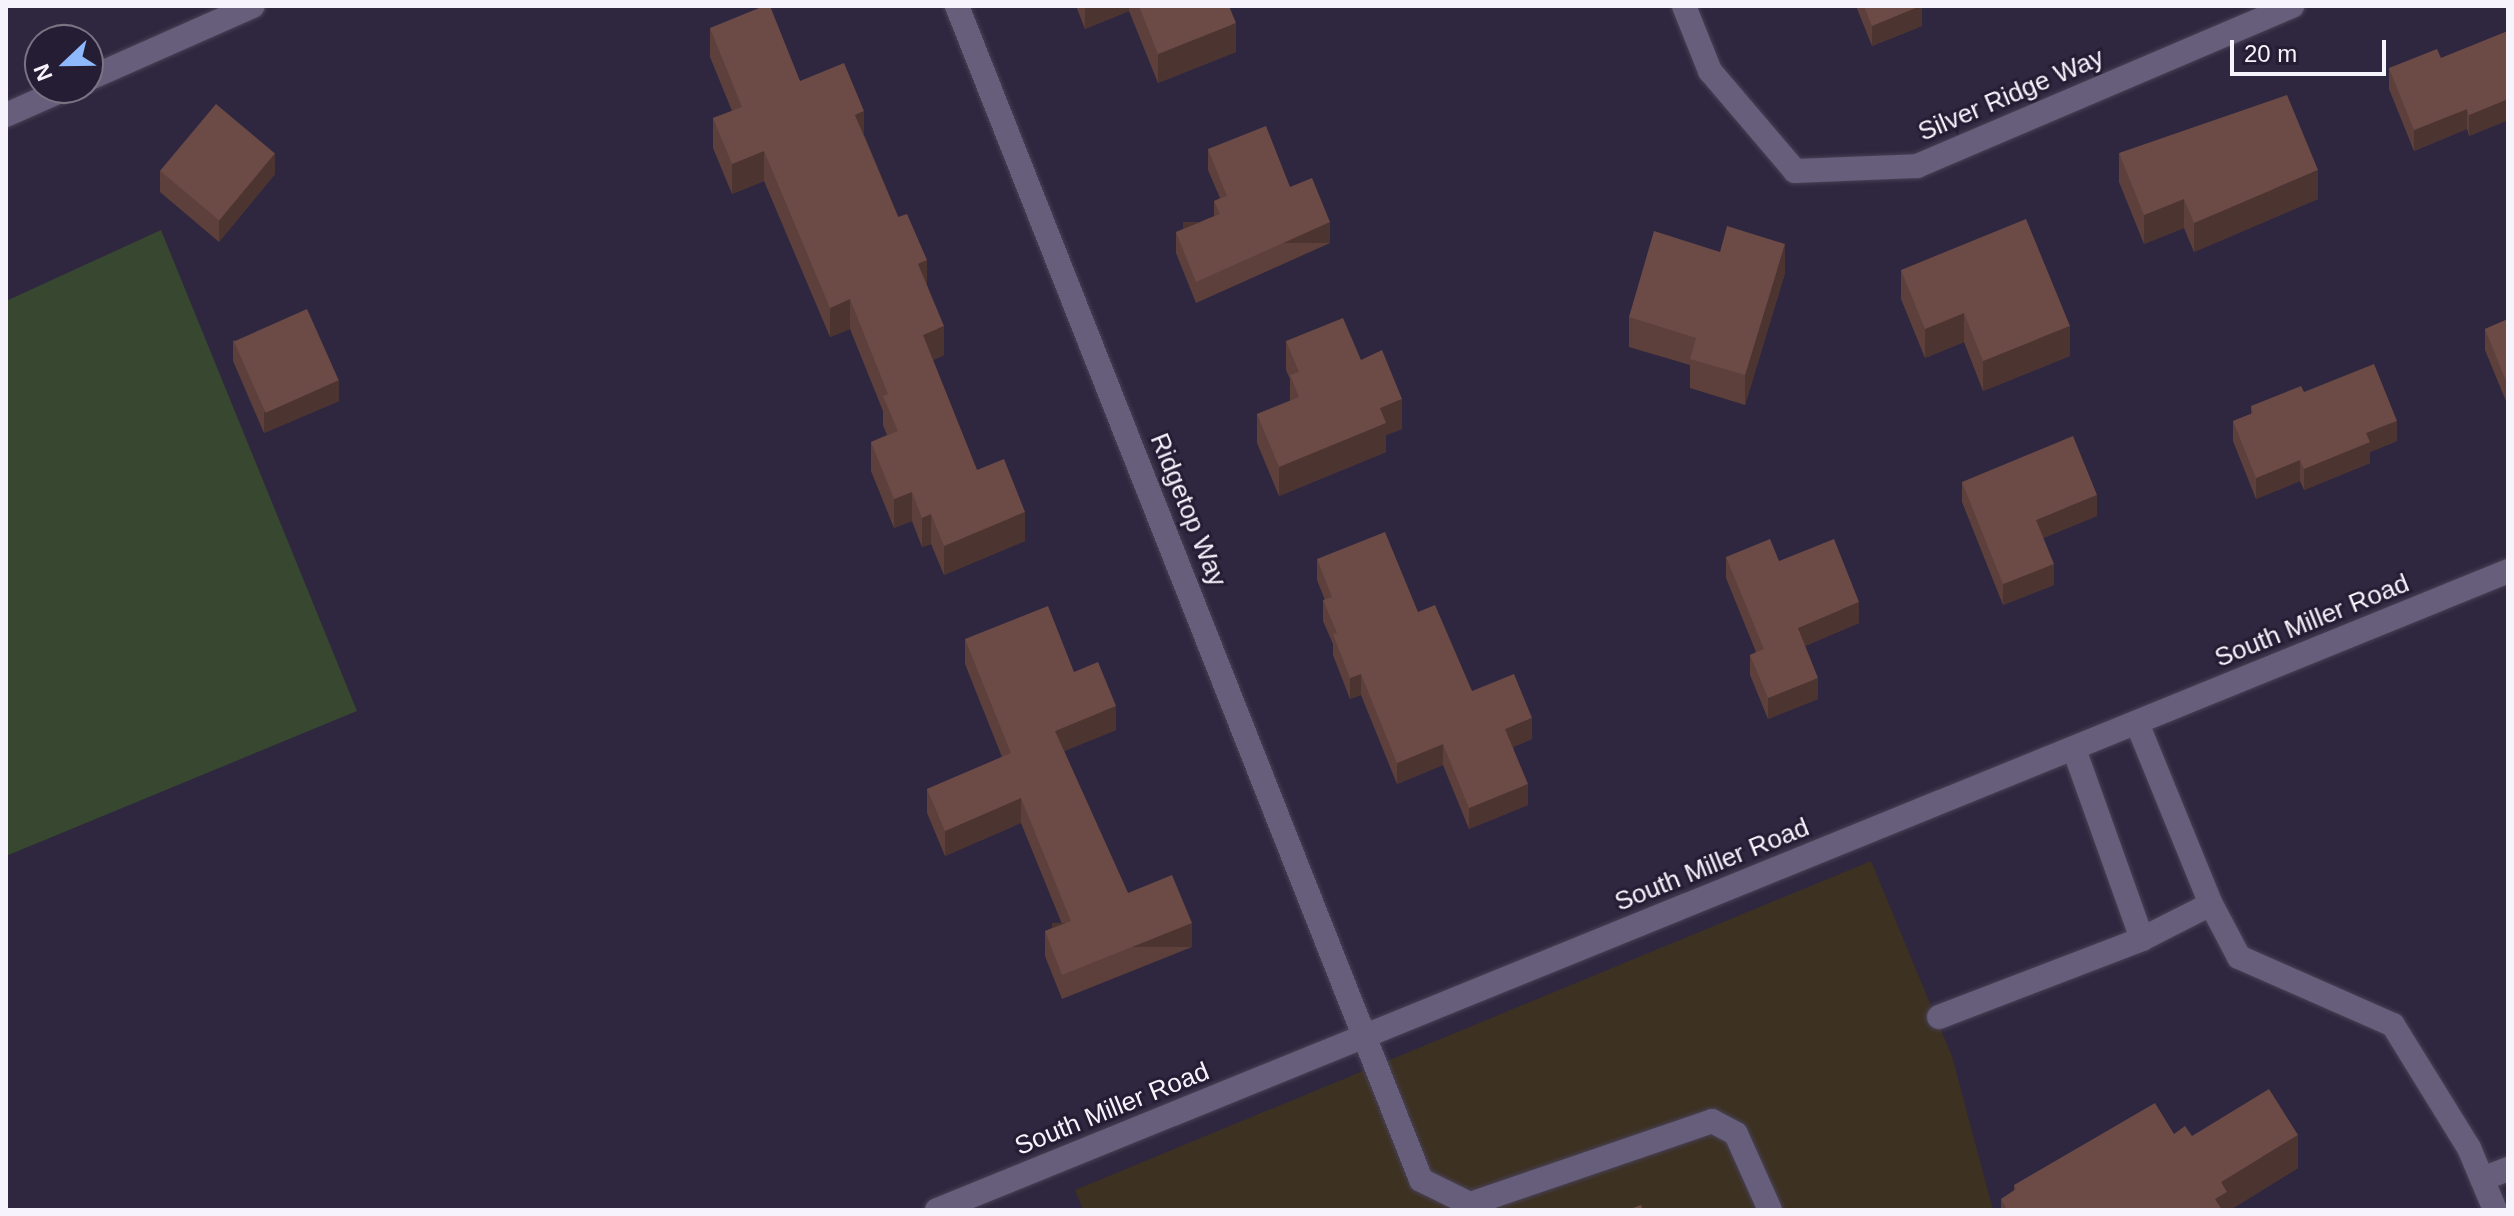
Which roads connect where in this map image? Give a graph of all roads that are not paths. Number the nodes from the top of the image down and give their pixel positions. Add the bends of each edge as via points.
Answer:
1 (957, 6) edge
2 (1684, 6) edge
3 (2292, 6) edge
4 (248, 7) edge
5 (104, 72) edge
6 (31, 104) edge
7 (6, 115) edge
8 (2508, 571) edge
9 (2137, 723) junction
10 (2074, 749) junction
11 (2211, 904) junction
12 (2142, 939) junction
13 (1939, 1017) dead end
14 (1367, 1035) junction
15 (2508, 1169) edge
16 (2482, 1179) junction
17 (937, 1210) edge
18 (1770, 1210) edge
19 (2495, 1210) edge

1 - 14 street, Ridgetop Way
2 - 3 street, Silver Ridge Way via 1710,71 1795,171 1917,166
4 - 5 street
6 - 7 street
8 - 9 street, South Miller Road
9 - 10 street, South Miller Road
9 - 11 street
10 - 12 street
10 - 14 street, South Miller Road
11 - 12 street
11 - 16 street via 2239,957 2393,1025 2431,1081
12 - 13 street
14 - 17 street, South Miller Road
14 - 18 street, Ridgetop Way via 1421,1180 1470,1204 1712,1121 1736,1134
15 - 16 street
16 - 19 street

